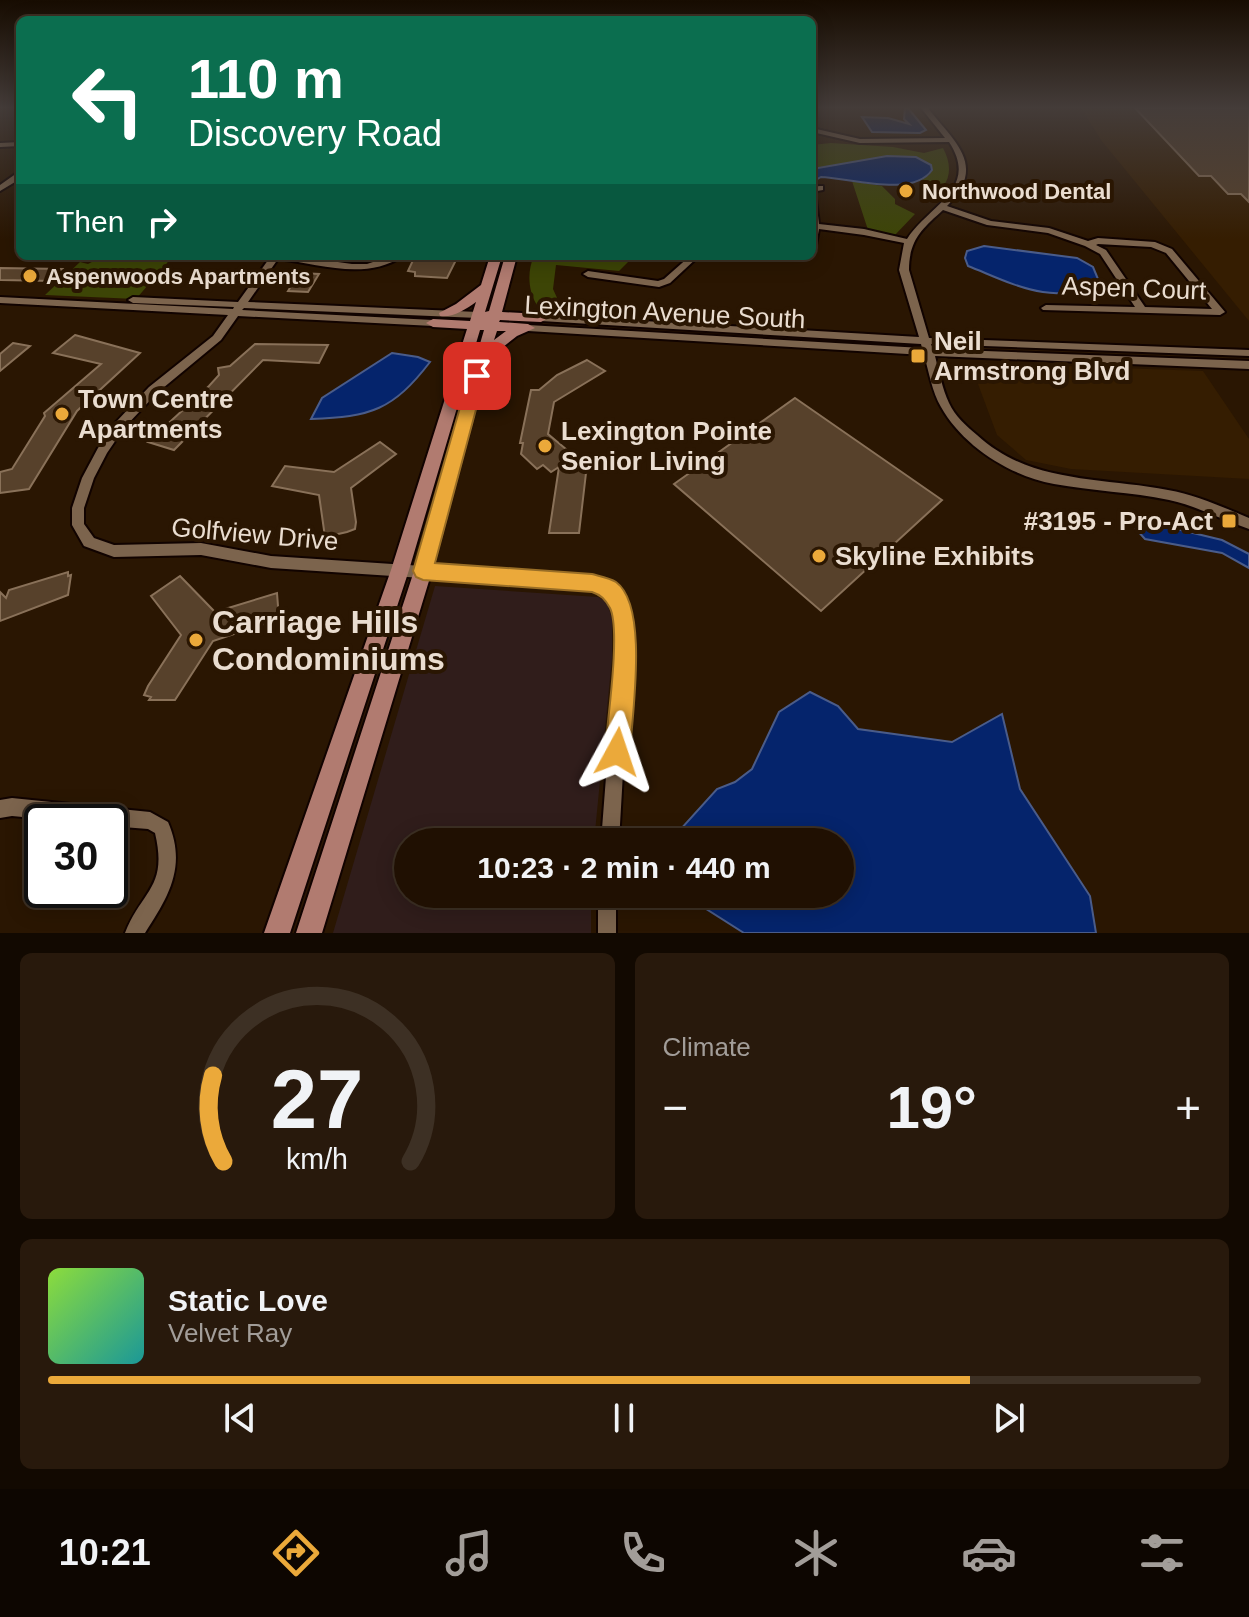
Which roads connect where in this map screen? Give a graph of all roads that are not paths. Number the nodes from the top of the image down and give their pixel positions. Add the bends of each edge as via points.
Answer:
1 (958, 152) edge
2 (820, 188) dead end
3 (816, 189) edge
4 (943, 207) junction
5 (816, 226) edge
6 (910, 242) junction
7 (1088, 244) junction
8 (273, 260) edge
9 (307, 260) edge
10 (388, 260) edge
11 (495, 260) edge
12 (510, 260) edge
13 (691, 260) edge
14 (588, 274) dead end
15 (487, 286) junction
16 (499, 295) junction
17 (0, 300) edge
18 (1046, 308) dead end
19 (240, 309) junction
20 (1143, 311) junction
21 (445, 313) junction
22 (541, 318) junction
23 (476, 320) junction
24 (492, 321) junction
25 (433, 323) junction
26 (528, 328) junction
27 (929, 346) junction
28 (468, 348) junction
29 (1249, 353) edge
30 (481, 358) junction
31 (1249, 365) edge
32 (1249, 524) edge
33 (411, 570) junction
34 (0, 809) edge
35 (611, 828) edge
36 (607, 908) edge
37 (134, 933) edge
38 (277, 933) edge
39 (309, 933) edge
40 (607, 933) edge

1 - 4 street via 963,173 956,193
2 - 3 street
4 - 6 street
4 - 7 street
5 - 6 street
6 - 27 street via 905,278
7 - 20 street via 1103,252
7 - 20 street, Aspen Court via 1152,244 1169,251 1220,312
8 - 19 street, Golfview Drive
9 - 10 street via 331,267
11 - 15 main road
12 - 16 main road
13 - 14 street via 659,284
15 - 21 main road
15 - 23 main road
16 - 22 main road
16 - 24 main road
17 - 19 street, Lexington Avenue South
18 - 20 street, Aspen Court
19 - 21 street, Lexington Avenue South
19 - 25 street, Lexington Avenue South
19 - 33 street, Golfview Drive via 217,338 153,390 120,425 88,478 78,508 78,525 89,542 114,551 201,549 271,562
21 - 23 street, Lexington Avenue South
22 - 24 main road, Lexington Avenue South
22 - 27 street, Lexington Avenue South
23 - 24 main road, Lexington Avenue South
23 - 25 main road, Lexington Avenue South
23 - 28 main road
24 - 26 main road, Lexington Avenue South
24 - 30 main road
25 - 28 main road via 461,337
26 - 27 street, Lexington Avenue South
26 - 30 main road via 512,333
27 - 29 street, Lexington Avenue South
27 - 31 street, Lexington Avenue South
27 - 32 street via 953,419 1004,461 1062,482 1178,497
28 - 33 main road
30 - 33 main road
33 - 35 street, Golfview Drive via 592,583 609,589 622,608 625,662
33 - 38 main road
33 - 39 main road
34 - 37 street via 150,821 162,828 170,860 164,886
36 - 40 street

